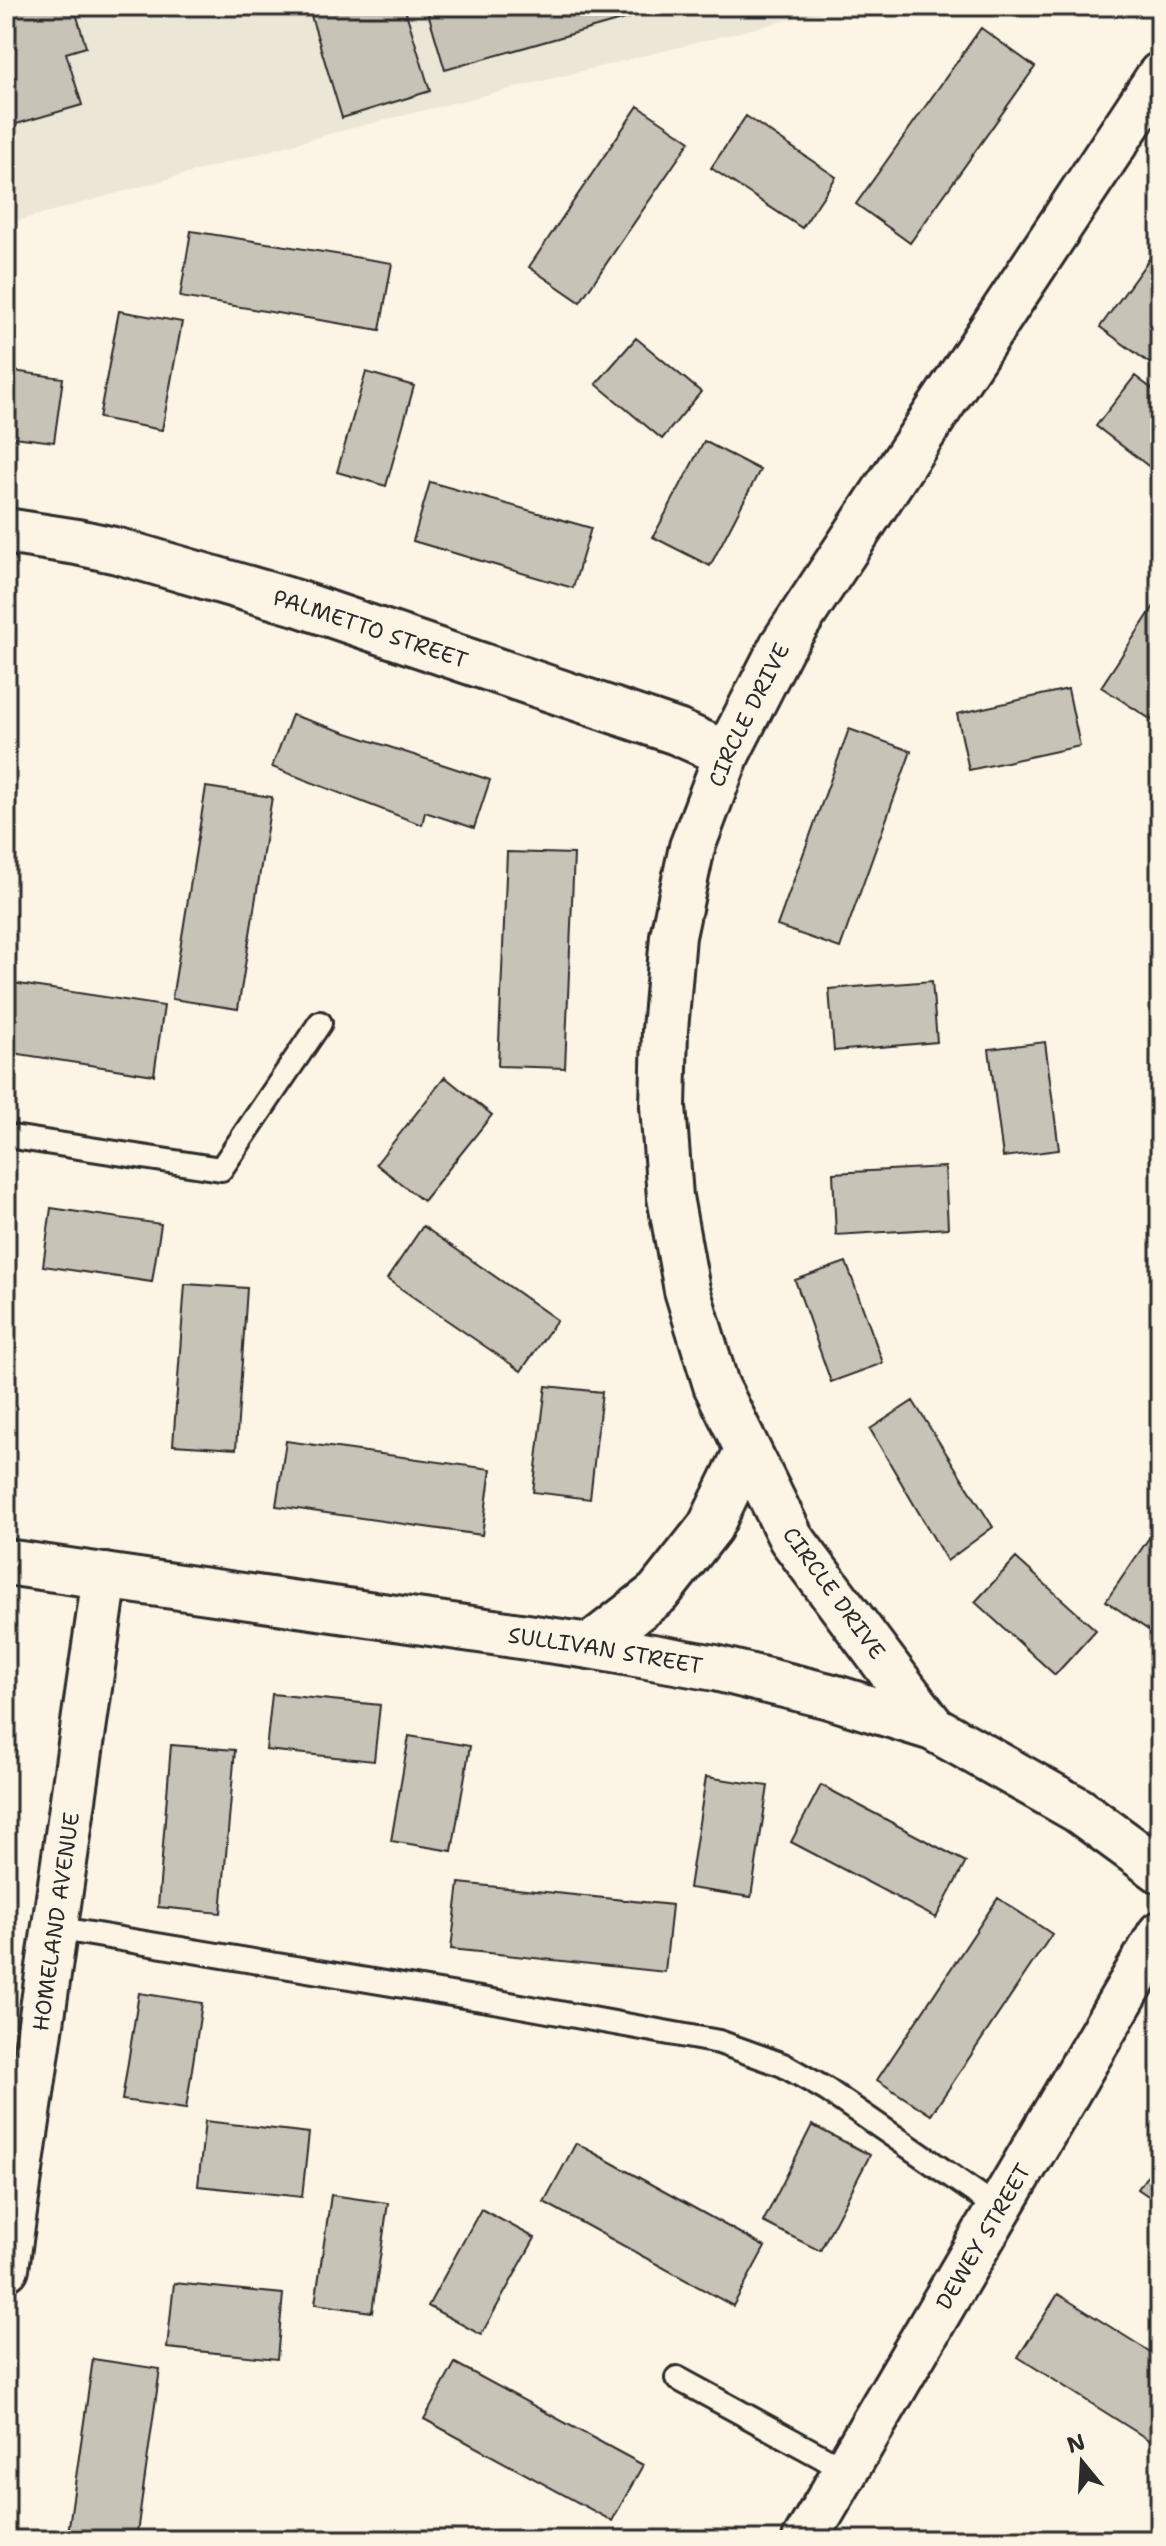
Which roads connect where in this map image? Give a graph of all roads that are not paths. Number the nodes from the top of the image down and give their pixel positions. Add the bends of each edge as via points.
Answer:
1 (1160, 75) edge
2 (6, 531) edge
3 (727, 754) junction
4 (320, 1023) dead end
5 (6, 1136) edge
6 (747, 1451) junction
7 (6, 1562) edge
8 (105, 1576) junction
9 (590, 1646) junction
10 (933, 1728) junction
11 (1160, 1870) edge
12 (55, 1928) junction
13 (1160, 1934) edge
14 (999, 2209) junction
15 (6, 2268) edge
16 (677, 2378) dead end
17 (846, 2470) junction
18 (805, 2540) edge

1 - 3 street, CIRCLE DRIVE via 782,646
2 - 3 street, PALMETTO STREET via 118,551 297,603 677,732
3 - 6 street, CIRCLE DRIVE via 692,847 673,936 663,1106 670,1197 687,1290 716,1385
4 - 5 lane via 221,1169
6 - 9 street via 710,1527 658,1593
6 - 10 street, CIRCLE DRIVE via 791,1538
7 - 8 street, SULLIVAN STREET
8 - 9 street, SULLIVAN STREET
8 - 12 street, HOMELAND AVENUE
9 - 10 street, SULLIVAN STREET via 715,1668
10 - 11 street, SULLIVAN STREET via 1078,1810
12 - 14 lane via 719,2042 783,2065 827,2090
12 - 15 street, HOMELAND AVENUE
13 - 14 street, DEWEY STREET
14 - 17 street, DEWEY STREET
16 - 17 lane
17 - 18 street, DEWEY STREET

